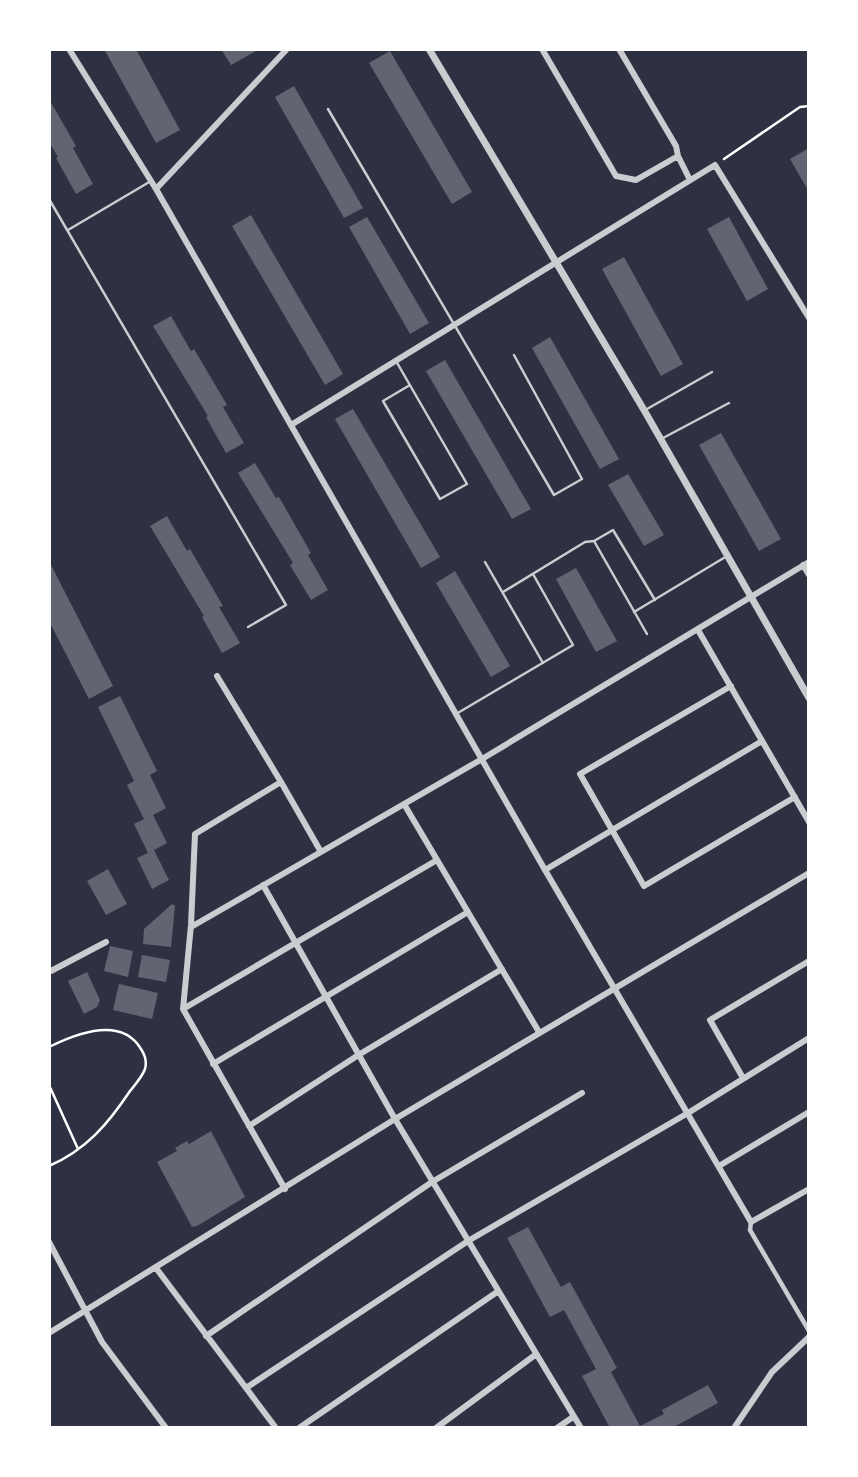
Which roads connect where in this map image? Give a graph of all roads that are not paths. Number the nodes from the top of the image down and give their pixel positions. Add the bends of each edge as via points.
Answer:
1 (68, 49) edge
2 (287, 49) edge
3 (429, 49) edge
4 (542, 49) edge
5 (619, 49) edge
6 (328, 109) dead end
7 (678, 156) junction
8 (691, 180) junction
9 (151, 181) junction
10 (156, 189) junction
11 (49, 200) edge
12 (68, 230) junction
13 (556, 263) junction
14 (809, 318) edge
15 (453, 326) junction
16 (514, 355) dead end
17 (396, 361) junction
18 (712, 372) dead end
19 (410, 385) junction
20 (729, 403) dead end
21 (644, 410) junction
22 (291, 425) junction
23 (660, 439) junction
24 (594, 541) junction
25 (727, 556) junction
26 (485, 562) dead end
27 (806, 564) edge
28 (533, 574) junction
29 (809, 575) edge
30 (502, 593) junction
31 (750, 598) junction
32 (655, 600) junction
33 (634, 612) junction
34 (248, 627) dead end
35 (698, 629) junction
36 (647, 634) dead end
37 (542, 663) junction
38 (217, 676) dead end
39 (731, 686) junction
40 (809, 698) edge
41 (456, 714) junction
42 (762, 741) junction
43 (482, 759) junction
44 (281, 782) junction
45 (795, 797) junction
46 (404, 804) junction
47 (809, 822) edge
48 (612, 830) junction
49 (321, 852) junction
50 (438, 860) junction
51 (545, 870) junction
52 (809, 873) edge
53 (263, 885) junction
54 (468, 912) junction
55 (191, 927) junction
56 (106, 942) dead end
57 (296, 943) junction
58 (809, 961) edge
59 (49, 969) edge
60 (502, 969) junction
61 (614, 987) junction
62 (327, 997) junction
63 (183, 1009) junction
64 (539, 1032) junction
65 (809, 1038) edge
66 (360, 1054) junction
67 (212, 1064) junction
68 (743, 1078) junction
69 (582, 1093) dead end
70 (809, 1112) edge
71 (688, 1113) junction
72 (396, 1119) junction
73 (249, 1126) junction
74 (719, 1166) junction
75 (432, 1182) junction
76 (285, 1189) junction
77 (809, 1189) edge
78 (751, 1222) junction
79 (468, 1241) junction
80 (49, 1242) edge
81 (156, 1268) junction
82 (498, 1292) junction
83 (85, 1312) junction
84 (809, 1331) edge
85 (49, 1333) edge
86 (206, 1336) junction
87 (809, 1337) edge
88 (535, 1355) junction
89 (246, 1388) junction
90 (573, 1417) junction
91 (166, 1428) edge
92 (276, 1428) edge
93 (299, 1428) edge
94 (436, 1428) edge
95 (557, 1428) edge
96 (581, 1428) edge
97 (734, 1428) edge

1 - 9 street
2 - 10 street
3 - 13 street
4 - 7 street via 616,176 636,180
5 - 7 street
6 - 15 lane
7 - 8 street
8 - 13 street
8 - 14 street via 715,165
9 - 10 street
9 - 12 lane
10 - 22 street
11 - 12 lane
12 - 34 lane via 286,605
13 - 15 street
13 - 21 street
15 - 16 lane via 554,495 582,479
15 - 17 street
17 - 19 lane
17 - 22 street
18 - 21 lane
19 - 19 lane via 467,484 440,499 383,401
20 - 23 lane
21 - 23 street
22 - 41 street
23 - 25 street
24 - 28 lane
24 - 32 lane via 613,530
24 - 33 lane
25 - 31 street
25 - 32 lane
26 - 30 lane
27 - 29 street
27 - 31 street
28 - 30 lane
28 - 37 lane via 573,645
30 - 37 lane
31 - 35 street
31 - 40 street
32 - 33 lane
33 - 36 lane
35 - 39 street
35 - 43 street
37 - 41 lane
38 - 44 street
39 - 42 street
39 - 48 street via 580,774
41 - 43 street
42 - 45 street
42 - 48 street
43 - 46 street
43 - 51 street
44 - 49 street
44 - 55 street via 195,834
45 - 47 street
45 - 48 street via 644,886
46 - 49 street
46 - 50 street
48 - 51 street
49 - 53 street
50 - 54 street
50 - 57 street
51 - 61 street
52 - 61 street
53 - 55 street
53 - 57 street
54 - 60 street
54 - 62 street
55 - 63 street
56 - 59 street
57 - 62 street
57 - 63 street
58 - 68 street via 710,1020
60 - 64 street
60 - 66 street
61 - 64 street
61 - 71 street
62 - 66 street
62 - 67 street
63 - 67 street
64 - 72 street
65 - 68 street
66 - 72 street
66 - 73 street
67 - 73 street
68 - 71 street
69 - 75 street
70 - 74 street
71 - 74 street
71 - 79 street
72 - 75 street
72 - 76 street
73 - 76 street
74 - 78 street
75 - 79 street
75 - 86 street
76 - 81 street
77 - 78 street
78 - 84 street via 750,1230
79 - 82 street
79 - 89 street
80 - 83 street
81 - 83 street
81 - 86 street
82 - 88 street
82 - 93 street
83 - 85 street
83 - 91 street
86 - 89 street
87 - 97 street via 772,1371
88 - 90 street
88 - 94 street
89 - 92 street
90 - 95 street
90 - 96 street

